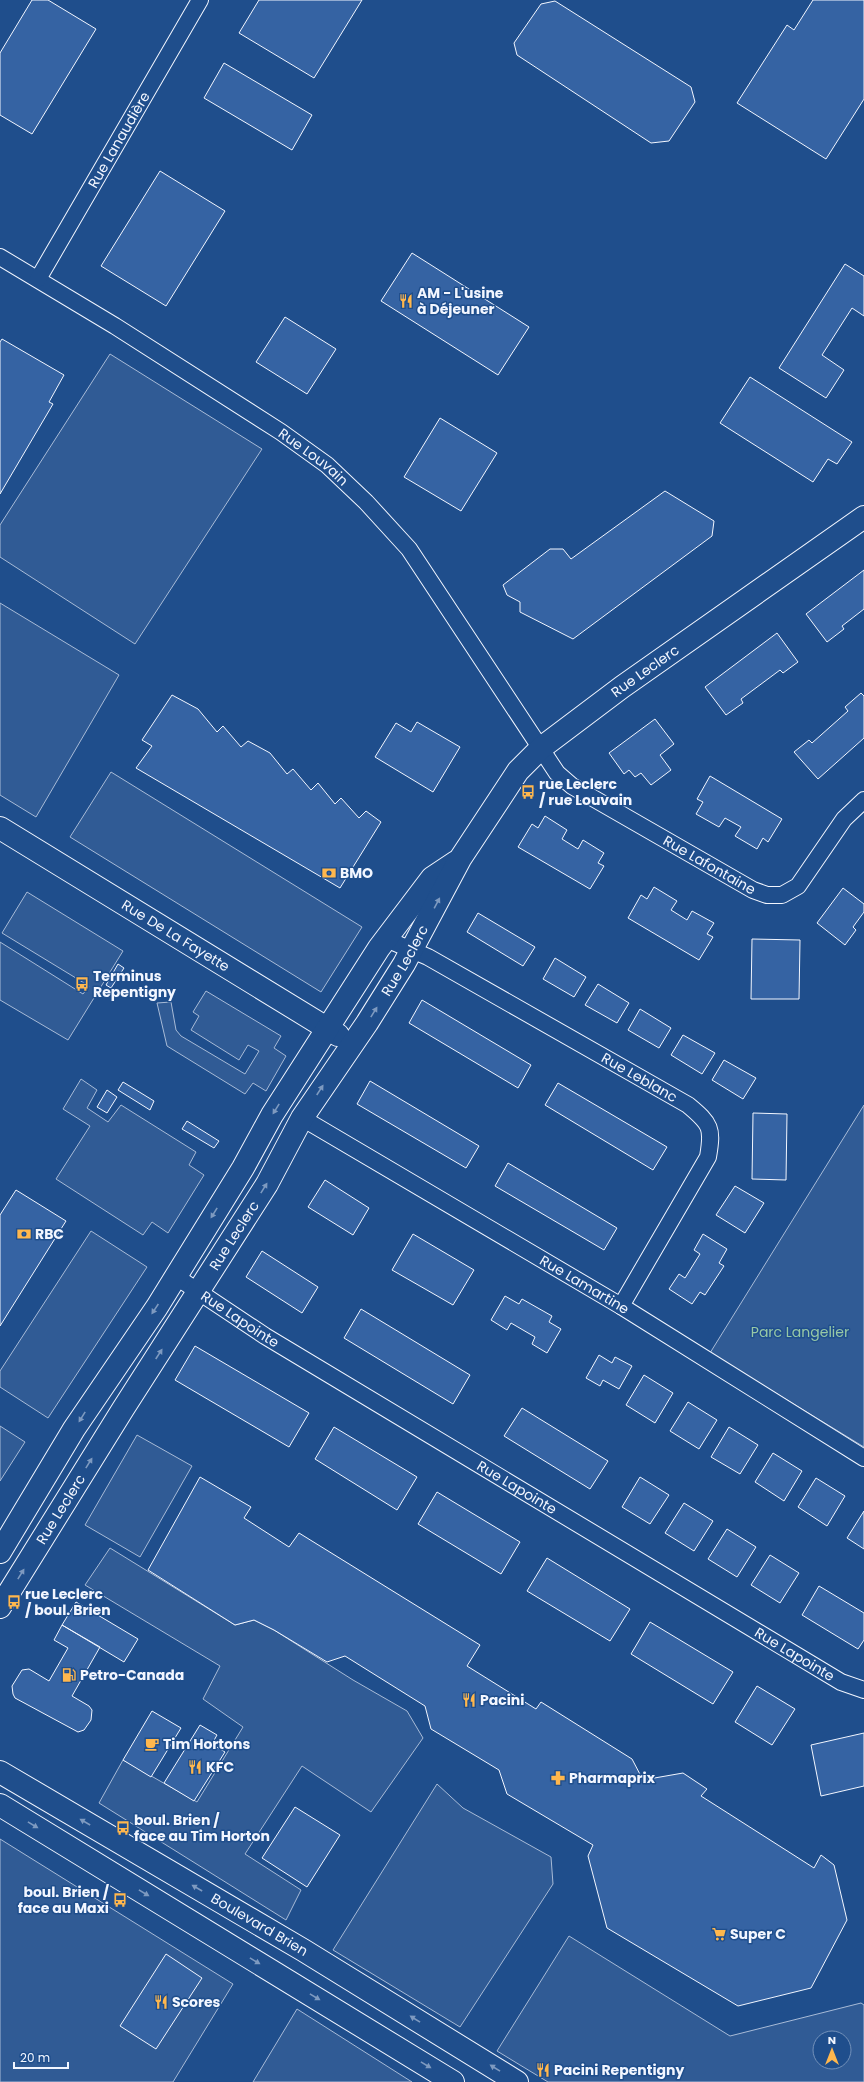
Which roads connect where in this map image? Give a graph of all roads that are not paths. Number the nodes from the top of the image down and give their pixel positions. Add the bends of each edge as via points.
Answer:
1 (200, 0) edge
2 (0, 257) edge
3 (38, 279) junction
4 (864, 517) edge
5 (541, 748) junction
6 (864, 800) edge
7 (0, 828) edge
8 (460, 859) junction
9 (386, 939) junction
10 (412, 950) junction
11 (327, 1028) junction
12 (352, 1043) junction
13 (302, 1118) junction
14 (175, 1276) junction
15 (198, 1292) junction
16 (621, 1306) junction
17 (864, 1458) edge
18 (20, 1518) junction
19 (0, 1538) edge
20 (0, 1552) edge
21 (0, 1607) edge
22 (864, 1690) edge
23 (0, 1772) edge
24 (0, 1805) edge
25 (453, 2082) edge
26 (517, 2082) edge

1 - 3 street, Rue Lanaudière
2 - 3 street, Rue Louvain
3 - 5 street, Rue Louvain via 281,432 335,472 409,549
4 - 5 street, Rue Leclerc via 622,686
5 - 6 street, Rue Lafontaine via 558,773 572,786 753,890 767,895 782,895 798,886 844,819
5 - 8 street, Rue Leclerc via 508,784
7 - 11 street, Rue De La Fayette
8 - 9 street, Rue Leclerc via 432,878
10 -> 8 street, Rue Leclerc
9 - 10 street, Rue Leblanc
9 - 11 street, Rue Leclerc
12 -> 10 street, Rue Leclerc
10 - 16 street, Rue Leblanc via 681,1101 704,1118 712,1136 708,1157
11 - 12 street, Rue De La Fayette
11 -> 14 street, Rue Leclerc
13 -> 12 street, Rue Leclerc
15 -> 13 street, Rue Leclerc via 267,1184
13 - 16 street, Rue Lamartine
14 - 15 street, Rue Lapointe
14 -> 18 street, Rue Leclerc via 157,1307 90,1405
21 -> 15 street, Rue Leclerc
15 - 22 street, Rue Lapointe via 286,1348 841,1682
16 - 17 street, Rue Lamartine
18 - 19 street
18 - 20 street, Rue Leclerc
26 -> 23 street, Boulevard Brien via 304,1950
24 -> 25 street

